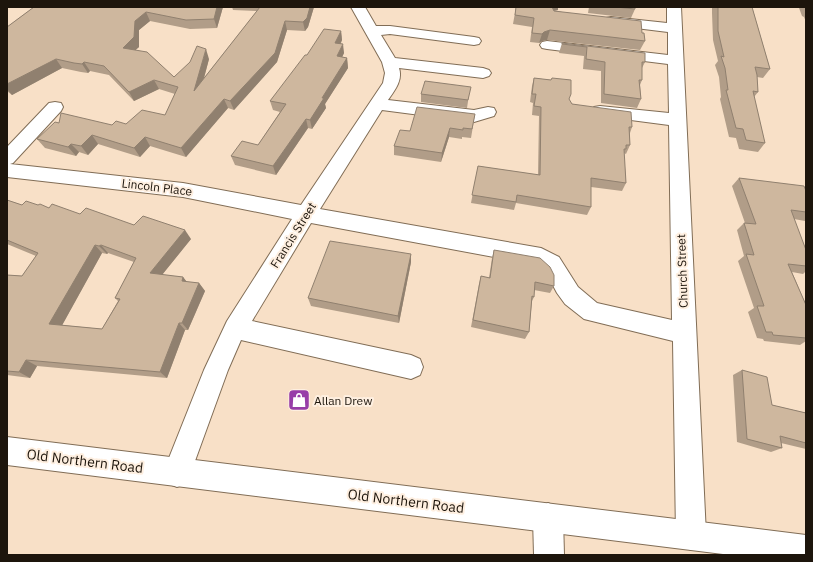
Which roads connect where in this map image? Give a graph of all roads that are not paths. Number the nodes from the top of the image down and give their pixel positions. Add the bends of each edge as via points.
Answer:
1 (358, 7) edge
2 (674, 7) edge
3 (596, 20) edge
4 (673, 28) junction
5 (372, 31) junction
6 (474, 41) dead end
7 (547, 45) dead end
8 (675, 60) junction
9 (390, 62) junction
10 (483, 73) dead end
11 (379, 104) junction
12 (54, 107) dead end
13 (582, 108) edge
14 (488, 112) dead end
15 (677, 120) junction
16 (7, 158) edge
17 (7, 170) edge
18 (306, 214) junction
19 (235, 328) junction
20 (684, 333) junction
21 (412, 366) dead end
22 (7, 451) edge
23 (176, 473) junction
24 (548, 518) junction
25 (691, 535) junction
26 (806, 550) edge
27 (549, 555) edge

1 - 5 street, Francis Street
2 - 4 street, Church Street
3 - 4 street
4 - 8 street, Church Street
5 - 6 street via 390,30
5 - 9 street, Francis Street
7 - 8 street
8 - 15 street, Church Street
9 - 10 street
9 - 11 street, Francis Street via 393,73 391,83
11 - 14 street via 474,116
11 - 18 street, Francis Street
12 - 16 street
13 - 15 street
15 - 20 street, Church Street
17 - 18 street, Lincoln Place via 183,190
18 - 19 street, Francis Street
18 - 20 street, Lincoln Place via 541,257 550,260 568,291 592,312
19 - 21 street
19 - 23 street, Francis Street
20 - 25 street, Church Street
22 - 23 street, Old Northern Road
23 - 24 street, Old Northern Road
24 - 25 street, Old Northern Road
24 - 27 street
25 - 26 street, Old Northern Road

